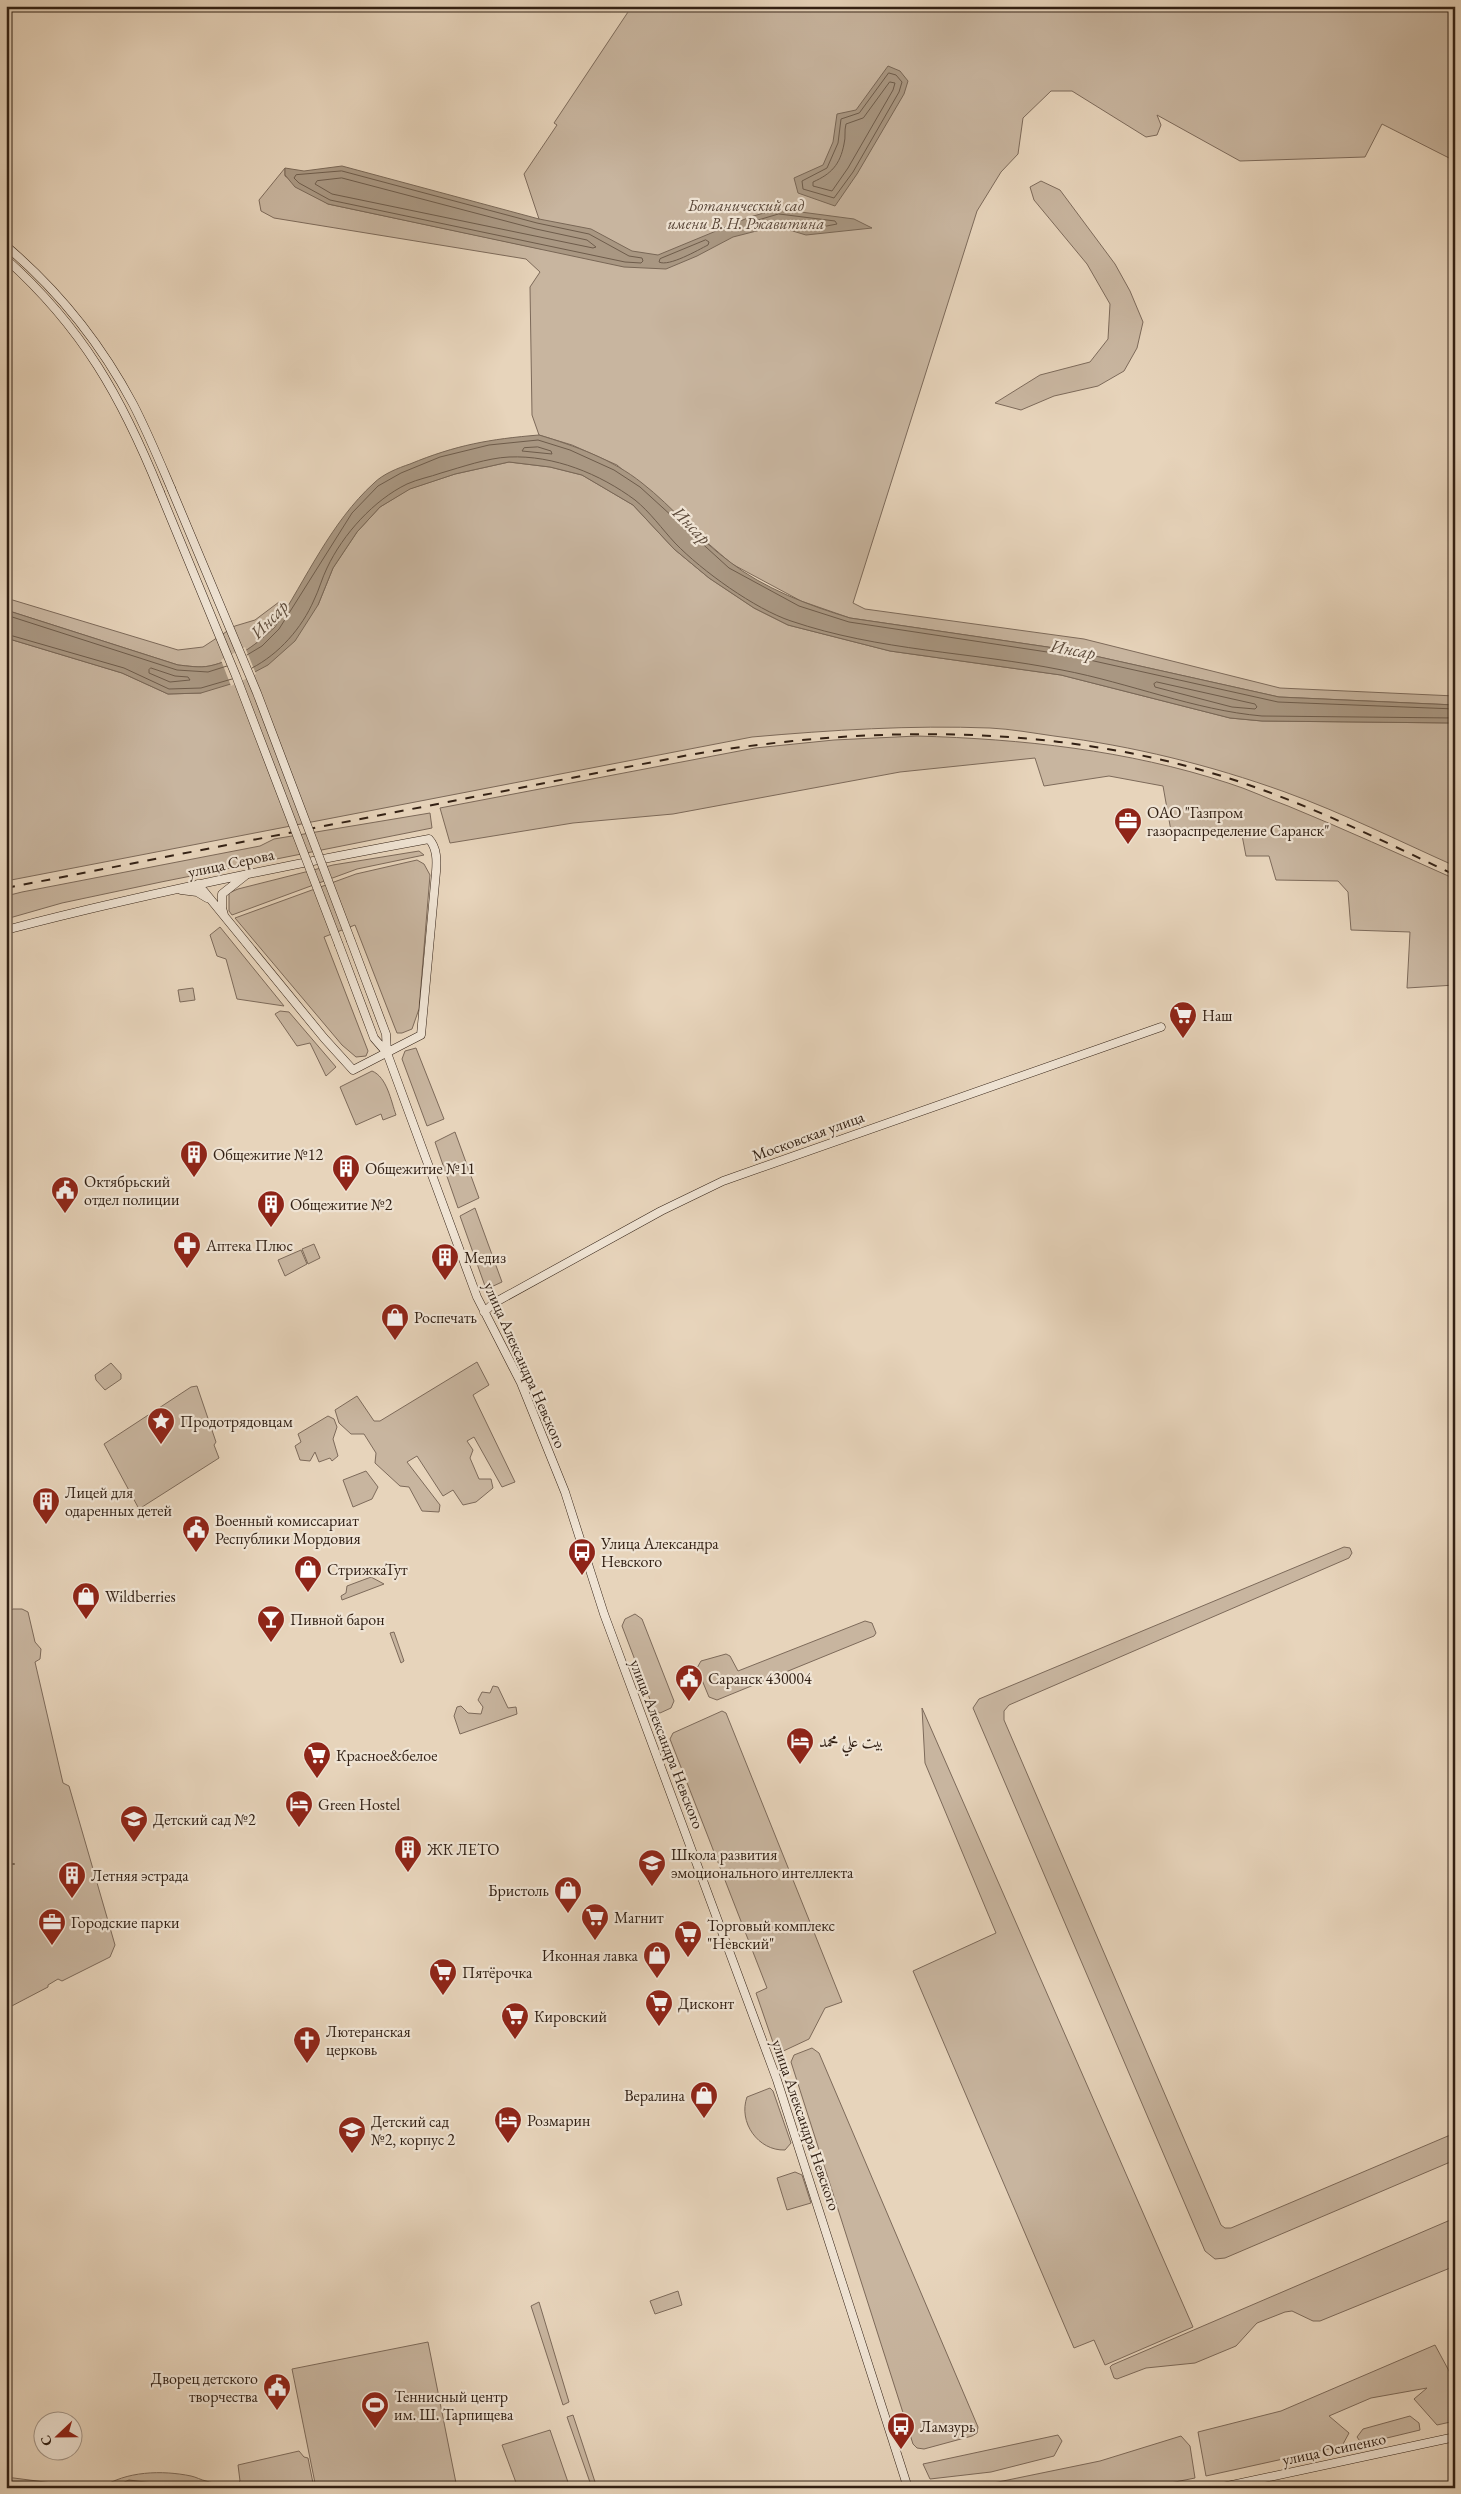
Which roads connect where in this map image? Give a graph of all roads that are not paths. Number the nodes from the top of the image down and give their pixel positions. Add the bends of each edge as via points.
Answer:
1 (6, 246) edge
2 (6, 260) edge
3 (249, 873) junction
4 (198, 884) junction
5 (176, 889) junction
6 (212, 902) junction
7 (226, 919) junction
8 (6, 930) edge
9 (1161, 1027) dead end
10 (387, 1053) junction
11 (484, 1312) junction
12 (1455, 2437) edge
13 (908, 2487) edge
14 (1218, 2488) edge

1 - 10 main road, bridge via 57,296 98,346 133,404 246,665 386,1034
2 - 10 main road, bridge via 55,309 90,352 126,414 239,684 374,1038
3 - 4 main road, улица Серова
3 - 7 main road via 222,894
3 - 10 main road, улица Серова via 429,839 433,843 437,857 421,1035
4 - 5 main road, улица Серова
4 - 6 main road
5 - 6 main road via 197,892
5 - 8 main road, улица Серова
6 - 7 main road
7 - 10 main road via 353,1070
9 - 11 main road, Московская улица via 723,1181 638,1223 494,1303
10 - 11 main road, улица Александра Невского
11 - 13 main road, улица Александра Невского via 521,1383 551,1455 604,1614 777,2080
12 - 14 main road, улица Осипенко

